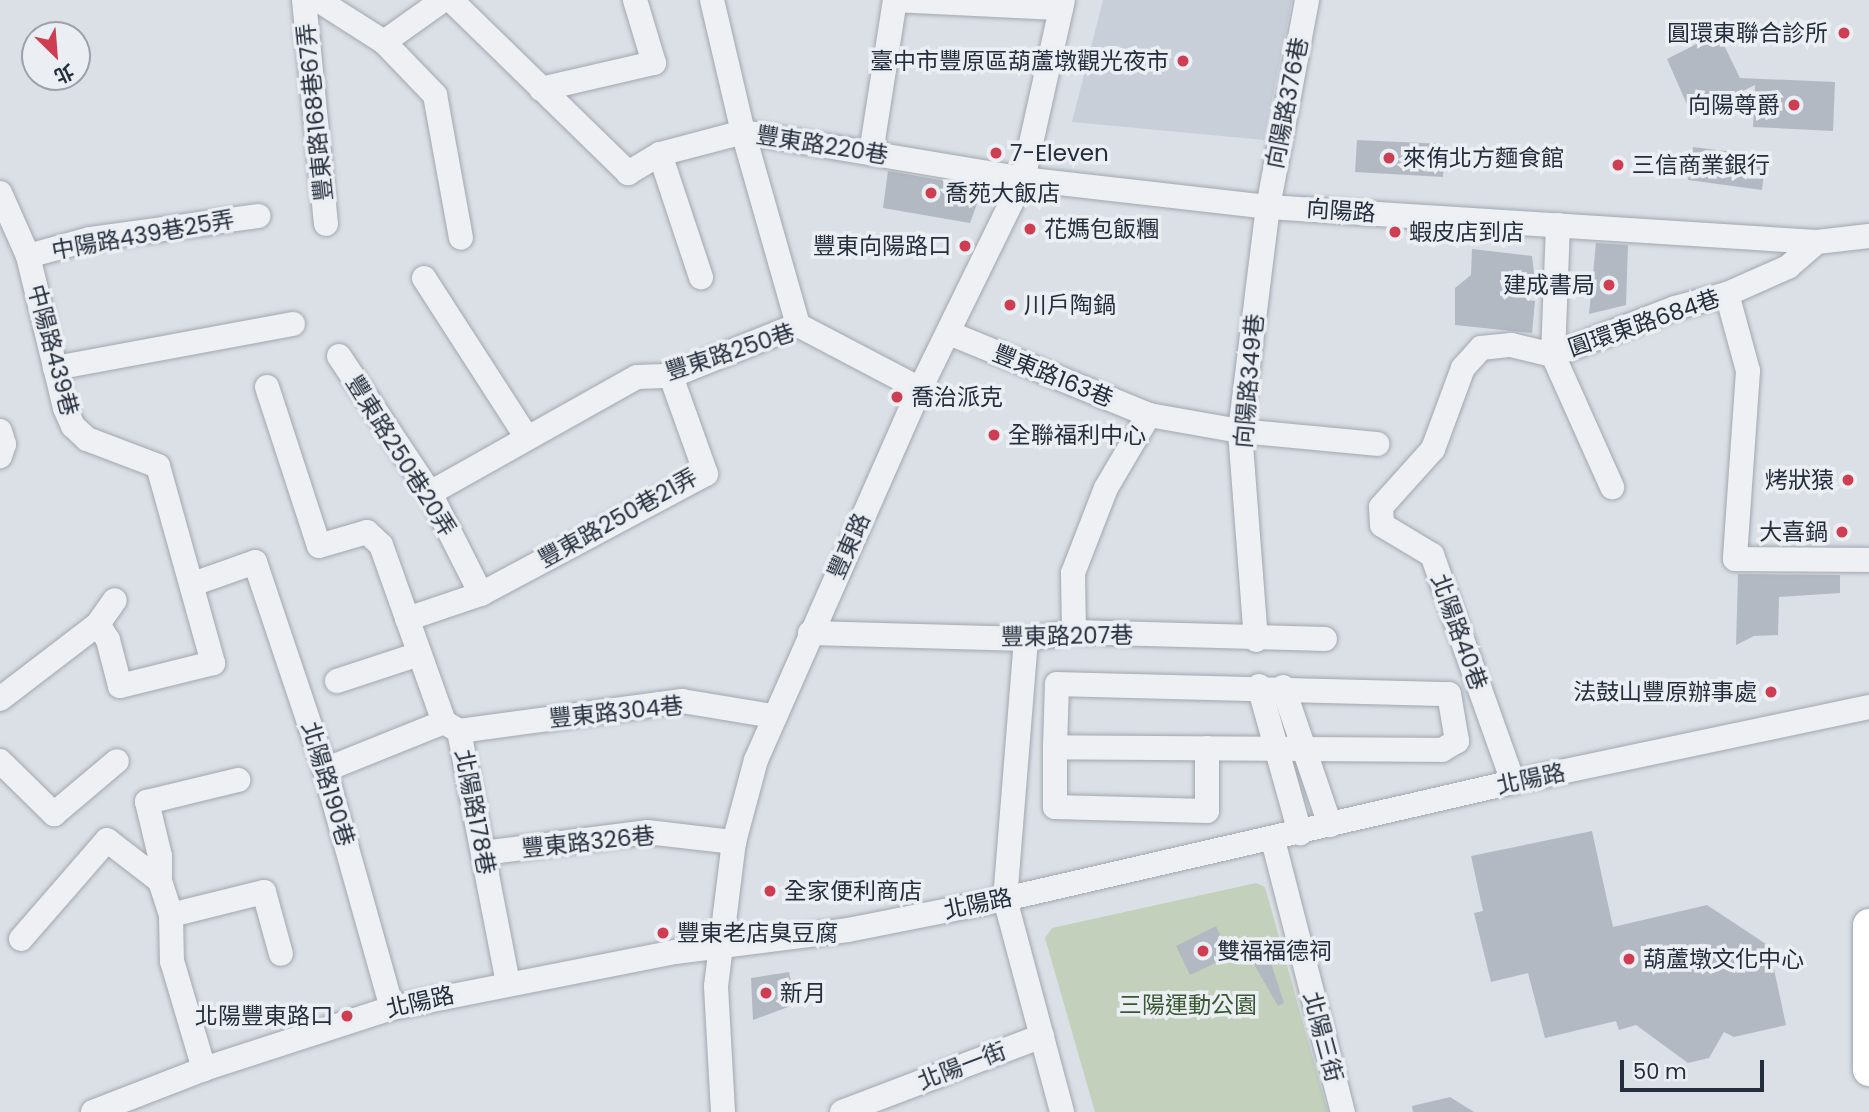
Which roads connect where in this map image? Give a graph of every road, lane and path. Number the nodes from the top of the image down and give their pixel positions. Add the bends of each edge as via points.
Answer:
1 (304, 0) edge
2 (318, 0) edge
3 (443, 0) edge
4 (451, 0) edge
5 (635, 0) edge
6 (712, 0) edge
7 (895, 0) edge
8 (1307, 0) edge
9 (1062, 4) edge
10 (384, 42) junction
11 (541, 89) junction
12 (743, 132) junction
13 (871, 153) junction
14 (660, 154) junction
15 (1023, 179) junction
16 (0, 193) edge
17 (1268, 207) junction
18 (258, 216) dead end
19 (326, 224) dead end
20 (1558, 225) junction
21 (1869, 236) edge
22 (461, 238) dead end
23 (1817, 242) junction
24 (28, 256) junction
25 (701, 277) dead end
26 (424, 278) dead end
27 (1727, 293) junction
28 (293, 324) dead end
29 (798, 325) junction
30 (949, 333) junction
31 (1553, 355) junction
32 (339, 356) dead end
33 (55, 369) junction
34 (671, 376) junction
35 (267, 387) dead end
36 (920, 389) junction
37 (1149, 415) junction
38 (0, 431) edge
39 (1240, 431) junction
40 (526, 436) junction
41 (1377, 444) dead end
42 (0, 456) edge
43 (1612, 487) dead end
44 (430, 493) junction
45 (1381, 507) joint
46 (1869, 560) edge
47 (193, 583) junction
48 (481, 594) junction
49 (115, 600) dead end
50 (407, 619) junction
51 (98, 624) junction
52 (1074, 632) junction
53 (810, 633) junction
54 (1026, 639) junction
55 (1325, 639) dead end
56 (1256, 640) junction
57 (419, 653) junction
58 (337, 681) dead end
59 (1271, 687) junction
60 (0, 699) edge
61 (1869, 707) edge
62 (773, 716) junction
63 (452, 727) junction
64 (1055, 747) junction
65 (1208, 748) junction
66 (1275, 748) junction
67 (1301, 749) junction
68 (0, 761) edge
69 (117, 761) dead end
70 (326, 770) junction
71 (238, 780) dead end
72 (1513, 782) junction
73 (1330, 825) junction
74 (1300, 833) junction
75 (1273, 840) junction
76 (734, 842) junction
77 (483, 853) junction
78 (160, 881) junction
79 (1005, 899) junction
80 (171, 915) junction
81 (1869, 925) edge
82 (21, 939) dead end
83 (720, 946) junction
84 (281, 954) dead end
85 (508, 982) junction
86 (392, 1008) junction
87 (1042, 1036) junction
88 (204, 1069) junction
89 (1869, 1070) edge
90 (93, 1112) edge
91 (723, 1112) edge
92 (842, 1112) edge
93 (1062, 1112) edge
94 (1343, 1112) edge

1 - 19 street, 豐東路168巷67弄
2 - 10 street
3 - 10 street
4 - 11 street
5 - 11 street via 654,63
6 - 12 street
7 - 9 street
7 - 13 street
8 - 17 street, 向陽路376巷
9 - 15 street, 豐東路
10 - 22 street via 435,95
11 - 14 street, 豐東路220巷 via 628,173
12 - 13 street, 豐東路220巷
12 - 14 street, 豐東路220巷
12 - 29 street
13 - 15 street, 豐東路220巷
14 - 25 street
15 - 17 street, 向陽路
15 - 30 street, 豐東路
16 - 24 street, 中陽路439巷
17 - 20 street, 向陽路
17 - 39 street, 向陽路349巷
18 - 24 street, 中陽路439巷25弄 via 90,239
20 - 23 street, 向陽路
20 - 31 street
21 - 23 street, 向陽路
23 - 27 street, 圓環東路684巷 via 1788,267
24 - 33 street, 中陽路439巷
26 - 40 street
27 - 31 street, 圓環東路684巷
27 - 46 street via 1748,371 1735,558
28 - 33 street
29 - 34 street, 豐東路250巷
29 - 36 street, 豐東路250巷
30 - 36 street, 豐東路
30 - 37 street, 豐東路163巷
31 - 43 street
31 - 45 street, 圓環東路684巷 via 1511,345 1481,348 1463,368 1433,449
32 - 44 street, 豐東路250巷20弄
33 - 47 street, 中陽路439巷 via 65,408 87,439 158,466
34 - 40 street, 豐東路250巷 via 637,377
34 - 48 street, 豐東路250巷21弄 via 706,474
35 - 50 street, 北陽路178巷 via 319,546 367,532 381,545
36 - 53 street, 豐東路
37 - 39 street, 豐東路163巷
37 - 52 street via 1106,488 1073,573
38 - 42 street
39 - 41 street, 豐東路163巷
39 - 56 street, 向陽路349巷
40 - 44 street, 豐東路250巷
44 - 48 street, 豐東路250巷20弄
45 - 72 street, 北陽路40巷 via 1382,525 1432,555
47 - 51 street, 中陽路439巷 via 213,663 120,686 108,640
47 - 70 street, 北陽路190巷 via 255,562
48 - 50 street
49 - 51 street
50 - 57 street, 北陽路178巷
51 - 60 street
52 - 54 street, 豐東路207巷
52 - 56 street, 豐東路207巷
53 - 54 street, 豐東路207巷
53 - 62 street, 豐東路
54 - 79 street
55 - 56 street, 豐東路207巷
57 - 58 street
57 - 63 street, 北陽路178巷
59 - 64 street via 1057,684
59 - 66 street
59 - 67 street
59 - 67 street via 1449,694 1457,741 1451,748
61 - 72 street, 北陽路
62 - 63 street, 豐東路304巷 via 682,701
62 - 76 street, 豐東路
63 - 70 street, 豐東路304巷
63 - 77 street, 北陽路178巷
64 - 65 street
64 - 65 street via 1055,807 1207,811
65 - 66 street
66 - 67 street
66 - 74 street
67 - 73 street
68 - 69 street via 54,814
70 - 86 street, 北陽路190巷
71 - 78 street via 146,802 160,856
72 - 73 street, 北陽路
73 - 74 street, 北陽路
74 - 75 street, 北陽路
75 - 79 street, 北陽路
75 - 94 street, 北陽三街
76 - 77 street, 豐東路326巷 via 647,832
76 - 83 street, 豐東路
77 - 85 street, 北陽路178巷
78 - 80 street
78 - 82 street via 107,840
79 - 83 street, 北陽路 via 848,930
79 - 87 street
80 - 84 street via 264,892
80 - 88 street via 172,961
81 - 89 main road
83 - 85 street, 北陽路
83 - 91 street, 豐東路 via 716,986
85 - 86 street, 北陽路
86 - 88 street, 北陽路
87 - 92 street, 北陽一街
87 - 93 street
88 - 90 street, 北陽路

